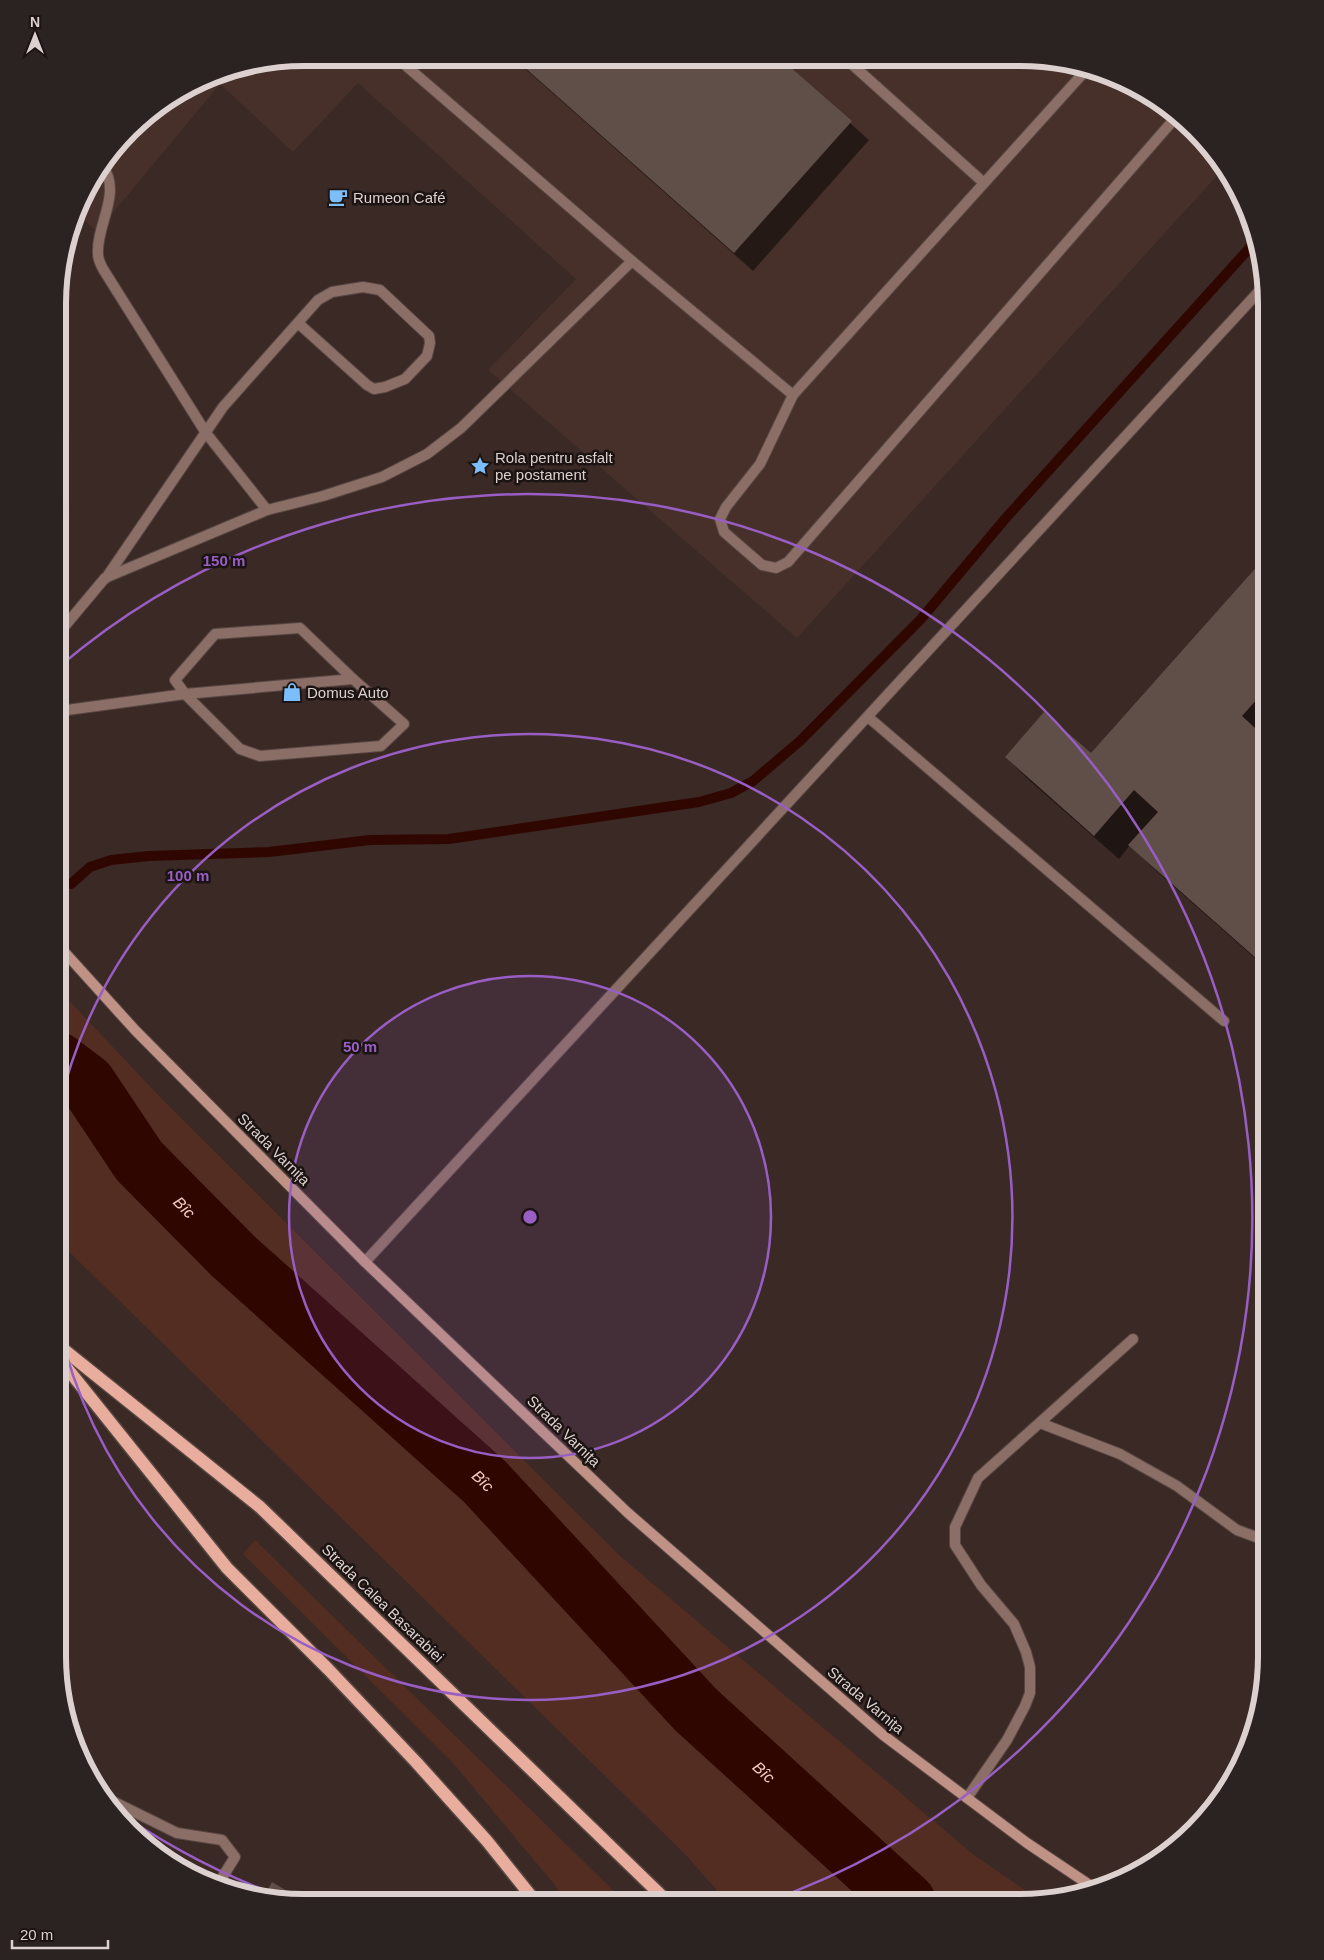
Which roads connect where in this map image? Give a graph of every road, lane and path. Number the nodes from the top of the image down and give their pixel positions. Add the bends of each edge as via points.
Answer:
1 (406, 66) edge
2 (854, 66) edge
3 (1082, 74) edge
4 (1172, 121) edge
5 (106, 172) edge
6 (984, 183) junction
7 (632, 261) junction
8 (1257, 293) edge
9 (298, 322) junction
10 (793, 395) junction
11 (206, 432) junction
12 (267, 510) junction
13 (105, 578) junction
14 (66, 625) edge
15 (353, 679) junction
16 (185, 694) junction
17 (66, 710) edge
18 (868, 717) junction
19 (66, 954) edge
20 (1224, 1021) dead end
21 (366, 1262) junction
22 (1133, 1339) dead end
23 (66, 1351) edge
24 (66, 1366) edge
25 (1040, 1423) junction
26 (1258, 1538) edge
27 (967, 1798) junction
28 (117, 1803) edge
29 (221, 1879) edge
30 (1088, 1884) edge
31 (530, 1894) edge
32 (660, 1894) edge

1 - 7 lane
2 - 6 lane
3 - 6 lane
4 - 10 lane via 788,562 776,568 762,564 724,532 720,519 760,464
5 - 11 lane via 110,192 98,247 100,263
6 - 10 lane
7 - 10 lane
7 - 12 lane via 461,428 427,454 382,476
8 - 18 lane
9 - 9 lane via 318,300 332,292 363,286 380,290 422,328 429,336 430,344 427,356 405,379 384,388 374,388
9 - 11 lane via 223,407
11 - 12 lane
11 - 13 lane
12 - 13 lane
13 - 14 lane
15 - 16 lane
15 - 16 lane via 300,628 214,634 174,680
15 - 16 lane via 404,724 380,746 260,756 240,749
16 - 17 lane
18 - 20 lane
18 - 21 lane
19 - 21 street, Strada Varnița via 135,1030
21 - 27 street, Strada Varnița via 628,1513 883,1736
22 - 25 lane
23 - 32 main road, Strada Calea Basarabiei via 260,1507
24 - 31 main road via 227,1568 416,1762
25 - 26 lane via 1120,1454 1177,1486 1237,1530
25 - 27 lane via 978,1478 955,1527 955,1545 981,1585 1014,1624 1030,1667 1030,1693 1025,1706 1007,1740
27 - 30 street, Strada Varnița
28 - 29 lane via 177,1833 222,1840 235,1857

